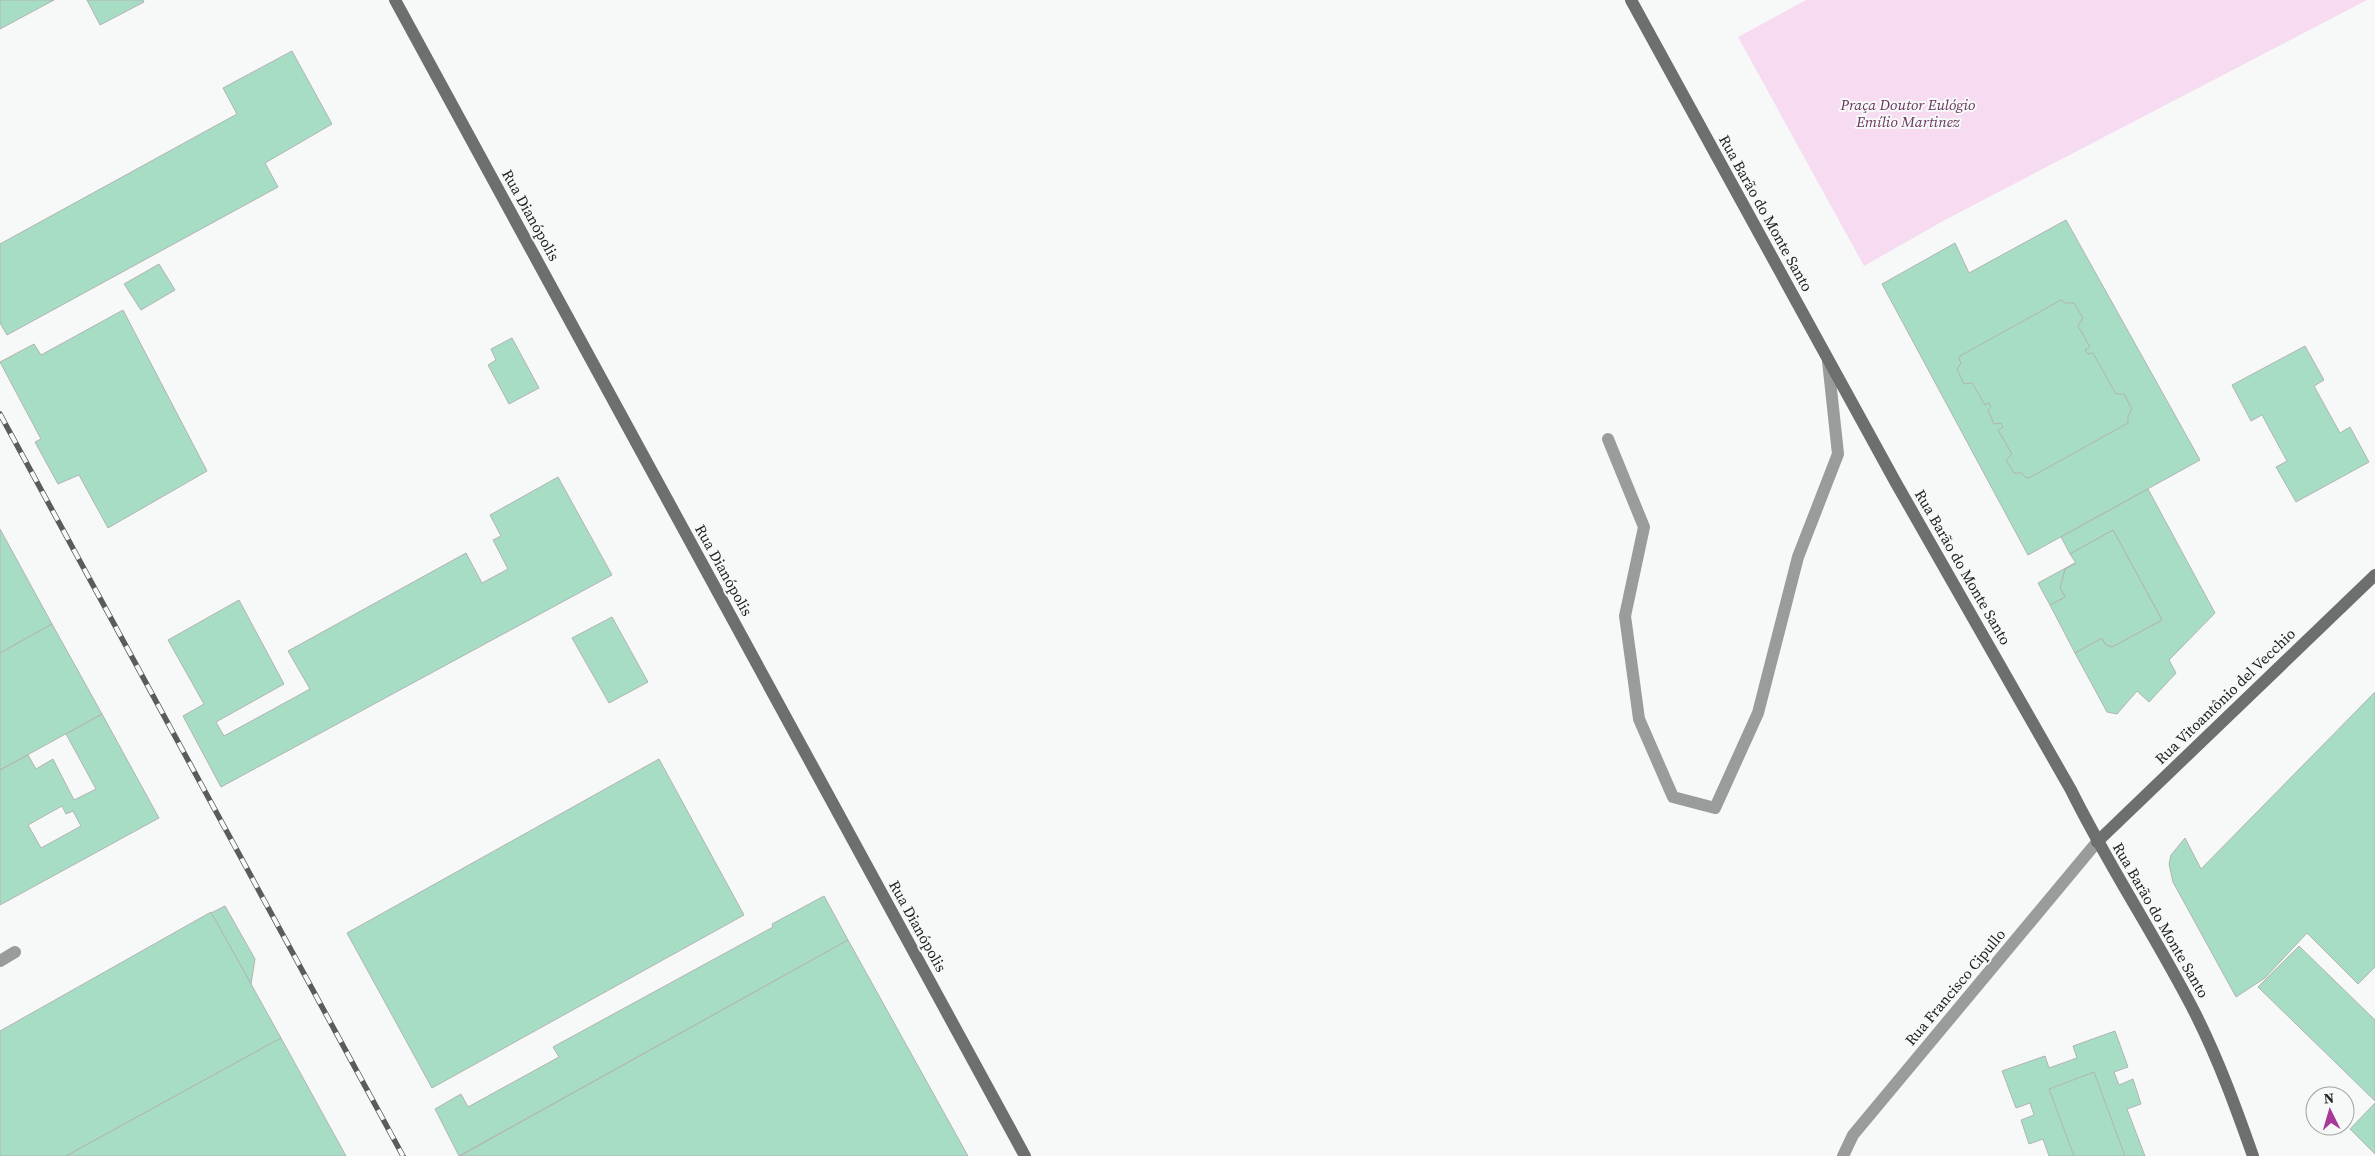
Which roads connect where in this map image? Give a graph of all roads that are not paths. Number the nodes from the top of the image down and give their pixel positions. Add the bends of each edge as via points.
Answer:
1 (395, 0) edge
2 (1631, 0) edge
3 (1828, 360) junction
4 (1608, 439) dead end
5 (2375, 575) edge
6 (2097, 842) junction
7 (15, 952) dead end
8 (0, 961) edge
9 (1025, 1156) edge
10 (1843, 1156) edge
11 (2252, 1156) edge

1 - 9 street, Rua Dianópolis
2 - 3 street, Rua Barão do Monte Santo
3 - 4 street via 1838,454 1798,557 1758,713 1715,808 1674,797 1640,719 1625,616 1644,527
3 - 6 street, Rua Barão do Monte Santo via 2071,790
5 - 6 street, Rua Vitoantônio del Vecchio
6 - 10 street, Rua Francisco Cipullo via 1853,1135
6 - 11 street, Rua Barão do Monte Santo via 2196,1015 2228,1084
7 - 8 street

